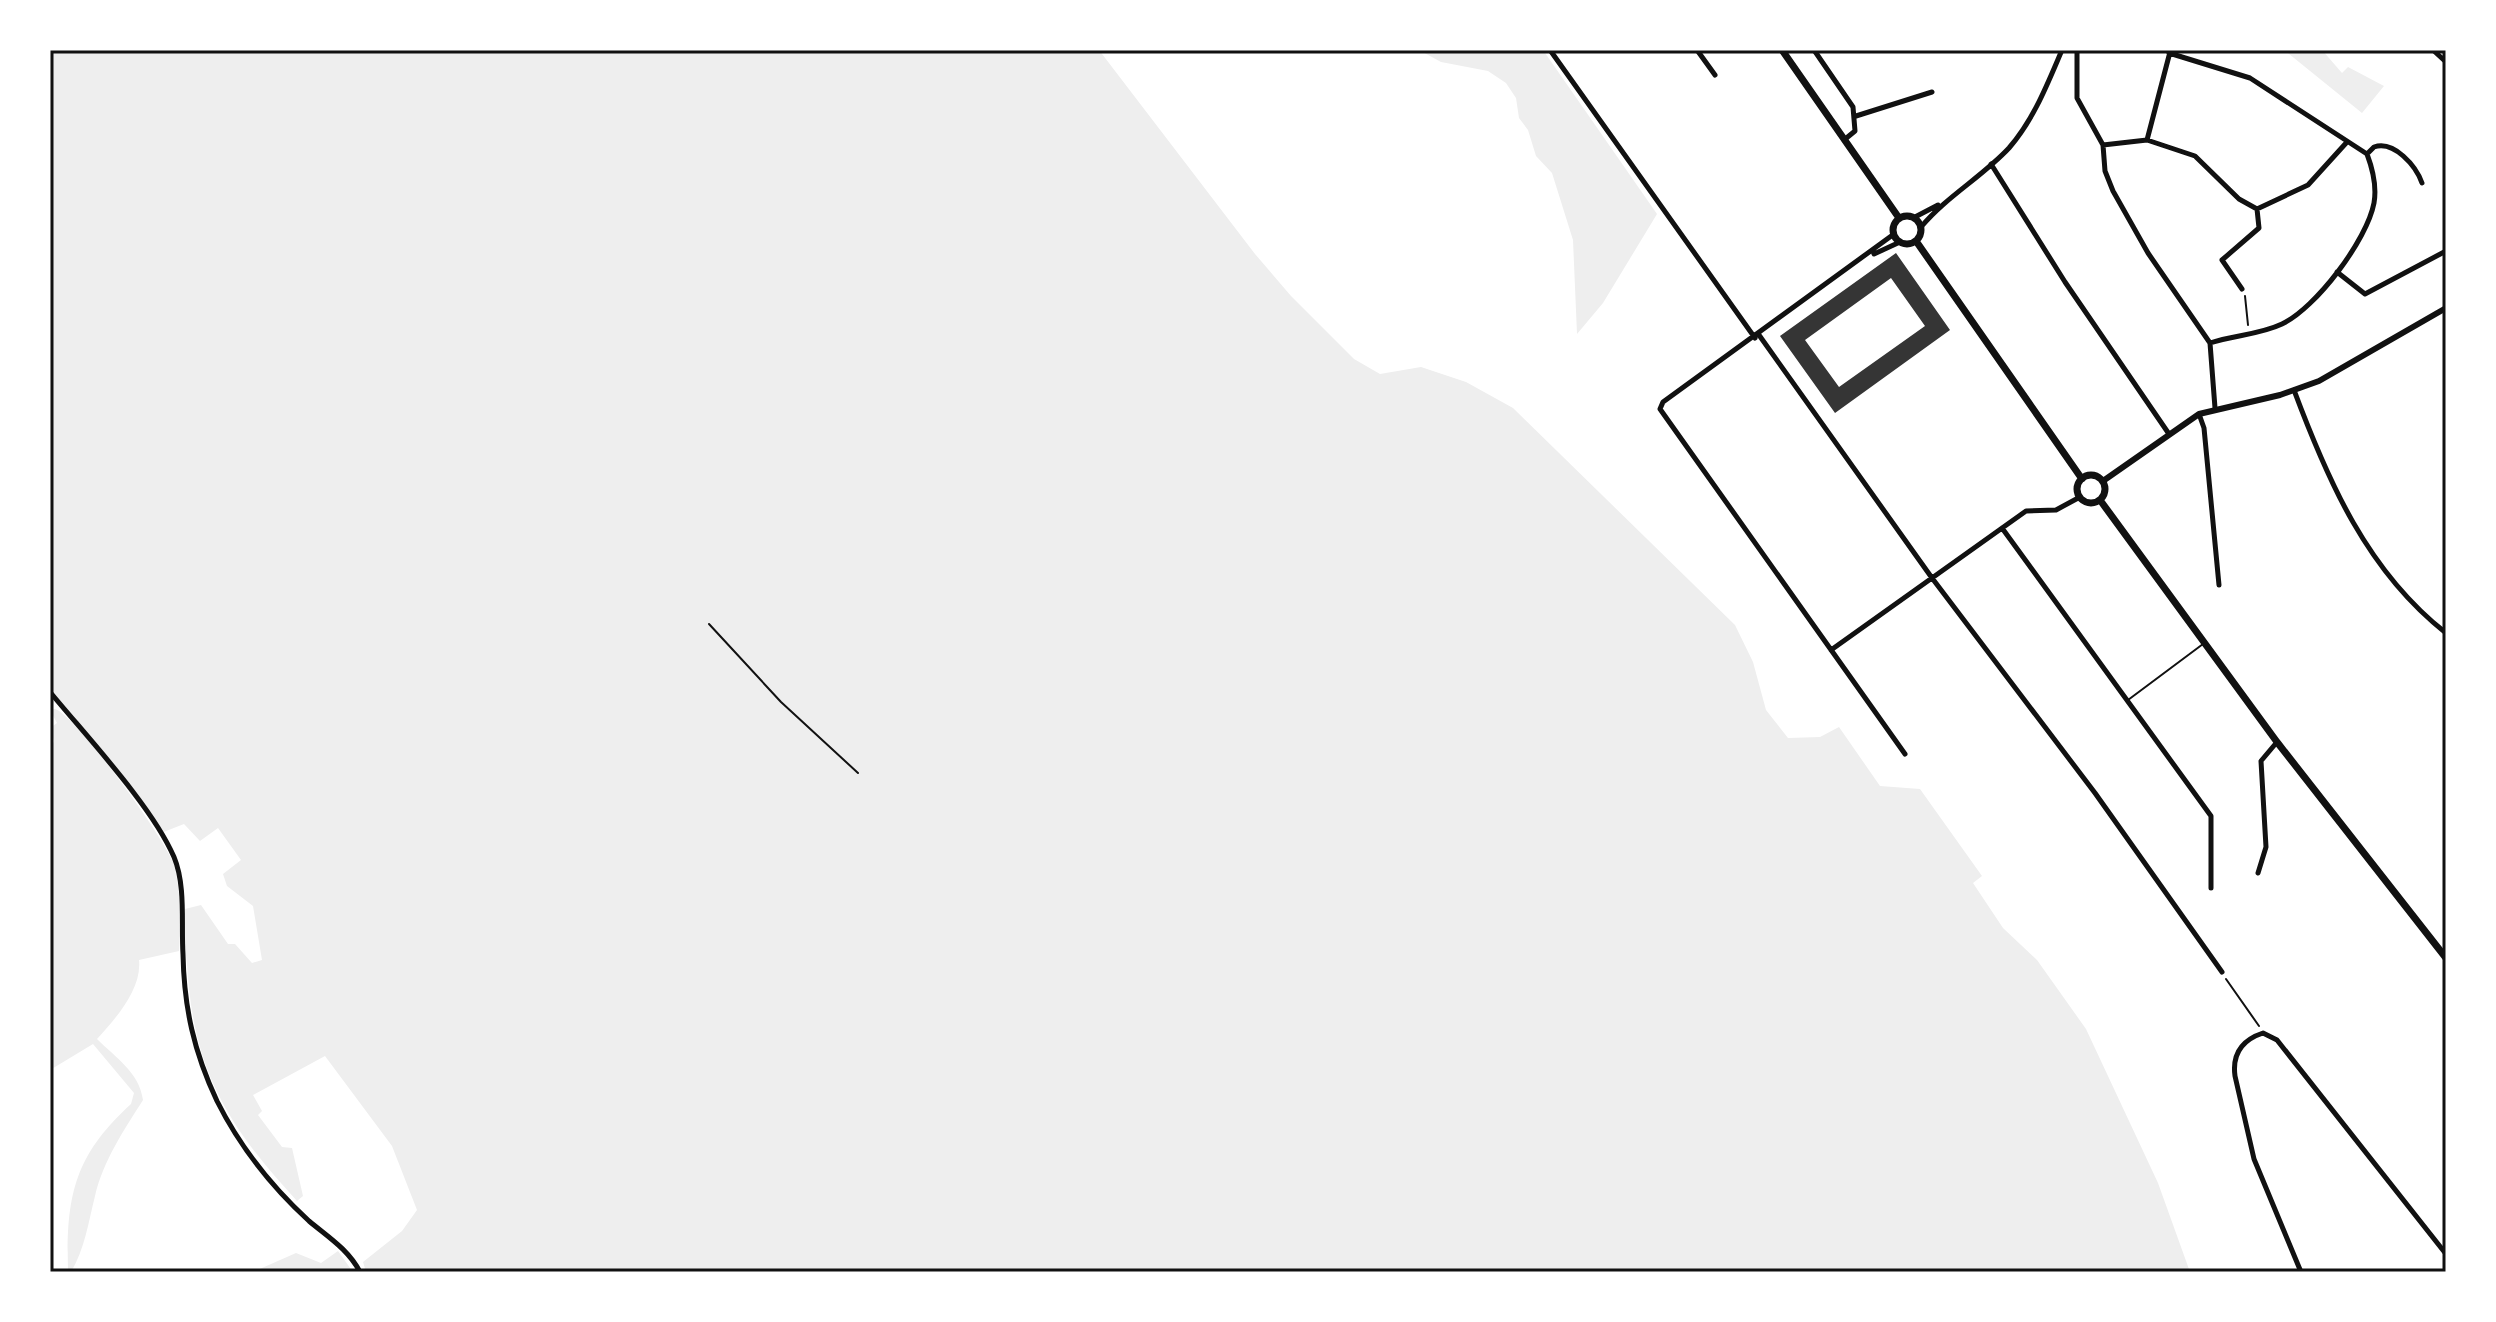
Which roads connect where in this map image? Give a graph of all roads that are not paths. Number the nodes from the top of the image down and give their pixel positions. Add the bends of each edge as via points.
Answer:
1 (1550, 50) edge
2 (1697, 50) edge
3 (1782, 50) edge
4 (1814, 50) edge
5 (2062, 50) edge
6 (2077, 50) edge
7 (2433, 50) edge
8 (2170, 52) edge
9 (2446, 62) edge
10 (1715, 75) dead end
11 (1932, 92) dead end
12 (1856, 116) junction
13 (1844, 140) junction
14 (2147, 140) junction
15 (2347, 142) junction
16 (2103, 145) junction
17 (2367, 154) junction
18 (1991, 164) junction
19 (2422, 183) dead end
20 (1939, 205) junction
21 (2257, 209) junction
22 (1915, 217) junction
23 (1899, 218) junction
24 (1921, 227) junction
25 (1894, 234) junction
26 (1916, 241) junction
27 (1900, 242) junction
28 (2446, 251) edge
29 (1869, 256) junction
30 (2337, 272) junction
31 (2242, 289) road end
32 (2446, 308) edge
33 (1757, 336) junction
34 (2210, 343) junction
35 (2294, 390) junction
36 (2215, 408) junction
37 (2199, 414) junction
38 (2169, 434) junction
39 (2082, 479) junction
40 (2103, 481) junction
41 (2080, 497) junction
42 (2100, 500) junction
43 (2002, 528) junction
44 (1932, 578) junction
45 (2219, 585) dead end
46 (2446, 633) edge
47 (2204, 644) junction
48 (1831, 650) junction
49 (50, 692) edge
50 (2128, 700) junction
51 (2277, 742) junction
52 (1905, 754) dead end
53 (2258, 873) dead end
54 (2211, 888) dead end
55 (2446, 958) edge
56 (2224, 975) road end
57 (2446, 1254) edge
58 (360, 1272) edge
59 (2301, 1272) edge

1 - 33 street
2 - 10 street
3 - 13 main road
4 - 12 street
5 - 18 street via 2027,126
6 - 16 street via 2077,98
7 - 9 street
8 - 14 street
8 - 15 street via 2250,78
11 - 12 street
12 - 13 street via 1855,131
13 - 23 main road
14 - 16 street
14 - 21 street via 2195,156 2239,199
15 - 17 street
15 - 21 street via 2308,185
16 - 34 street via 2113,191
17 - 19 street via 2385,146 2416,167
17 - 30 street via 2374,203
18 - 20 street
18 - 38 street
20 - 22 street
20 - 24 street
21 - 31 street via 2259,228 2222,260
22 - 23 main road
22 - 24 main road
23 - 25 main road
24 - 26 main road
25 - 27 main road
25 - 29 street
26 - 27 main road
26 - 39 main road
27 - 29 street
28 - 30 street via 2365,294
29 - 33 street
30 - 34 street via 2309,305 2282,324
32 - 35 street via 2335,373
33 - 44 street
33 - 48 street via 1663,402 1661,416
34 - 36 street
35 - 36 street
35 - 46 street via 2333,489 2358,534 2389,576
36 - 37 street
37 - 38 street
37 - 45 street
38 - 40 street
39 - 40 main road via 2095,476
39 - 41 main road
40 - 42 main road
41 - 42 main road
41 - 43 street via 2056,510 2026,511
42 - 47 main road
43 - 44 street
43 - 50 street
44 - 48 street
44 - 56 street
47 - 50 lane
47 - 51 main road
48 - 52 street
49 - 58 street via 119,777 174,857 189,1028 229,1123 250,1156 344,1249
50 - 54 street via 2211,816
51 - 53 street via 2261,761 2266,847
51 - 55 main road
57 - 59 street via 2277,1040 2263,1033 2238,1050 2235,1076 2254,1159

